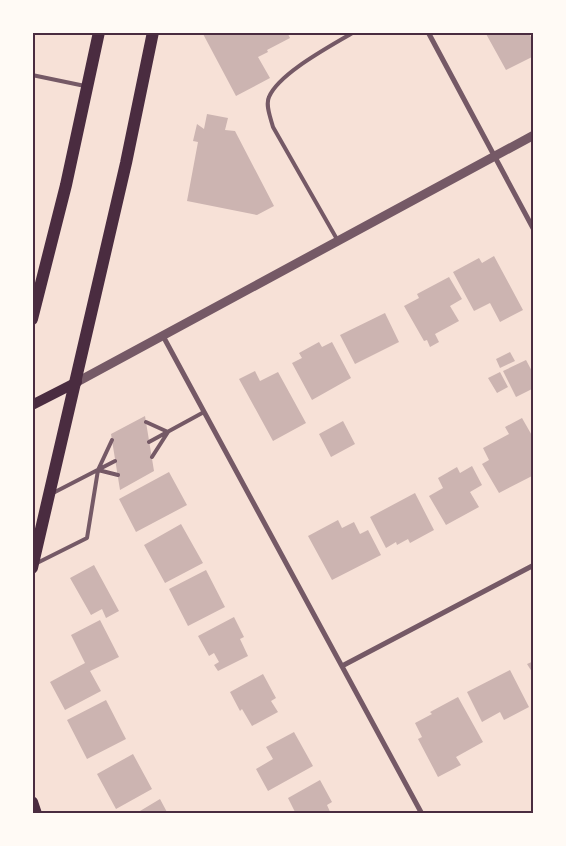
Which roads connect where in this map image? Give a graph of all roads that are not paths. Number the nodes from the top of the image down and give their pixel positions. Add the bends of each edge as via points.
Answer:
1 (98, 32) edge
2 (153, 32) edge
3 (354, 32) edge
4 (428, 32) edge
5 (32, 75) edge
6 (87, 87) junction
7 (534, 135) edge
8 (494, 156) junction
9 (534, 230) edge
10 (338, 241) junction
11 (32, 319) edge
12 (163, 336) junction
13 (77, 382) junction
14 (32, 405) edge
15 (204, 412) junction
16 (146, 422) dead end
17 (168, 432) junction
18 (112, 440) dead end
19 (149, 442) dead end
20 (152, 457) dead end
21 (115, 461) dead end
22 (98, 470) junction
23 (118, 475) dead end
24 (50, 494) junction
25 (534, 565) edge
26 (33, 566) edge
27 (342, 666) junction
28 (32, 802) edge
29 (36, 814) edge
30 (422, 814) edge

1 - 6 main road
2 - 13 main road
3 - 10 lane via 301,64 268,98 273,127
4 - 8 street
5 - 6 lane
6 - 11 main road
7 - 8 street
8 - 9 street
8 - 10 street
10 - 12 street
12 - 13 street
12 - 15 street
13 - 14 main road
13 - 24 main road
15 - 17 lane
15 - 27 street
16 - 17 lane
17 - 19 lane
17 - 20 lane
18 - 22 lane
21 - 22 lane
22 - 23 lane
22 - 24 lane
22 - 26 lane via 87,538
24 - 26 main road
25 - 27 street
27 - 30 street
28 - 29 main road

